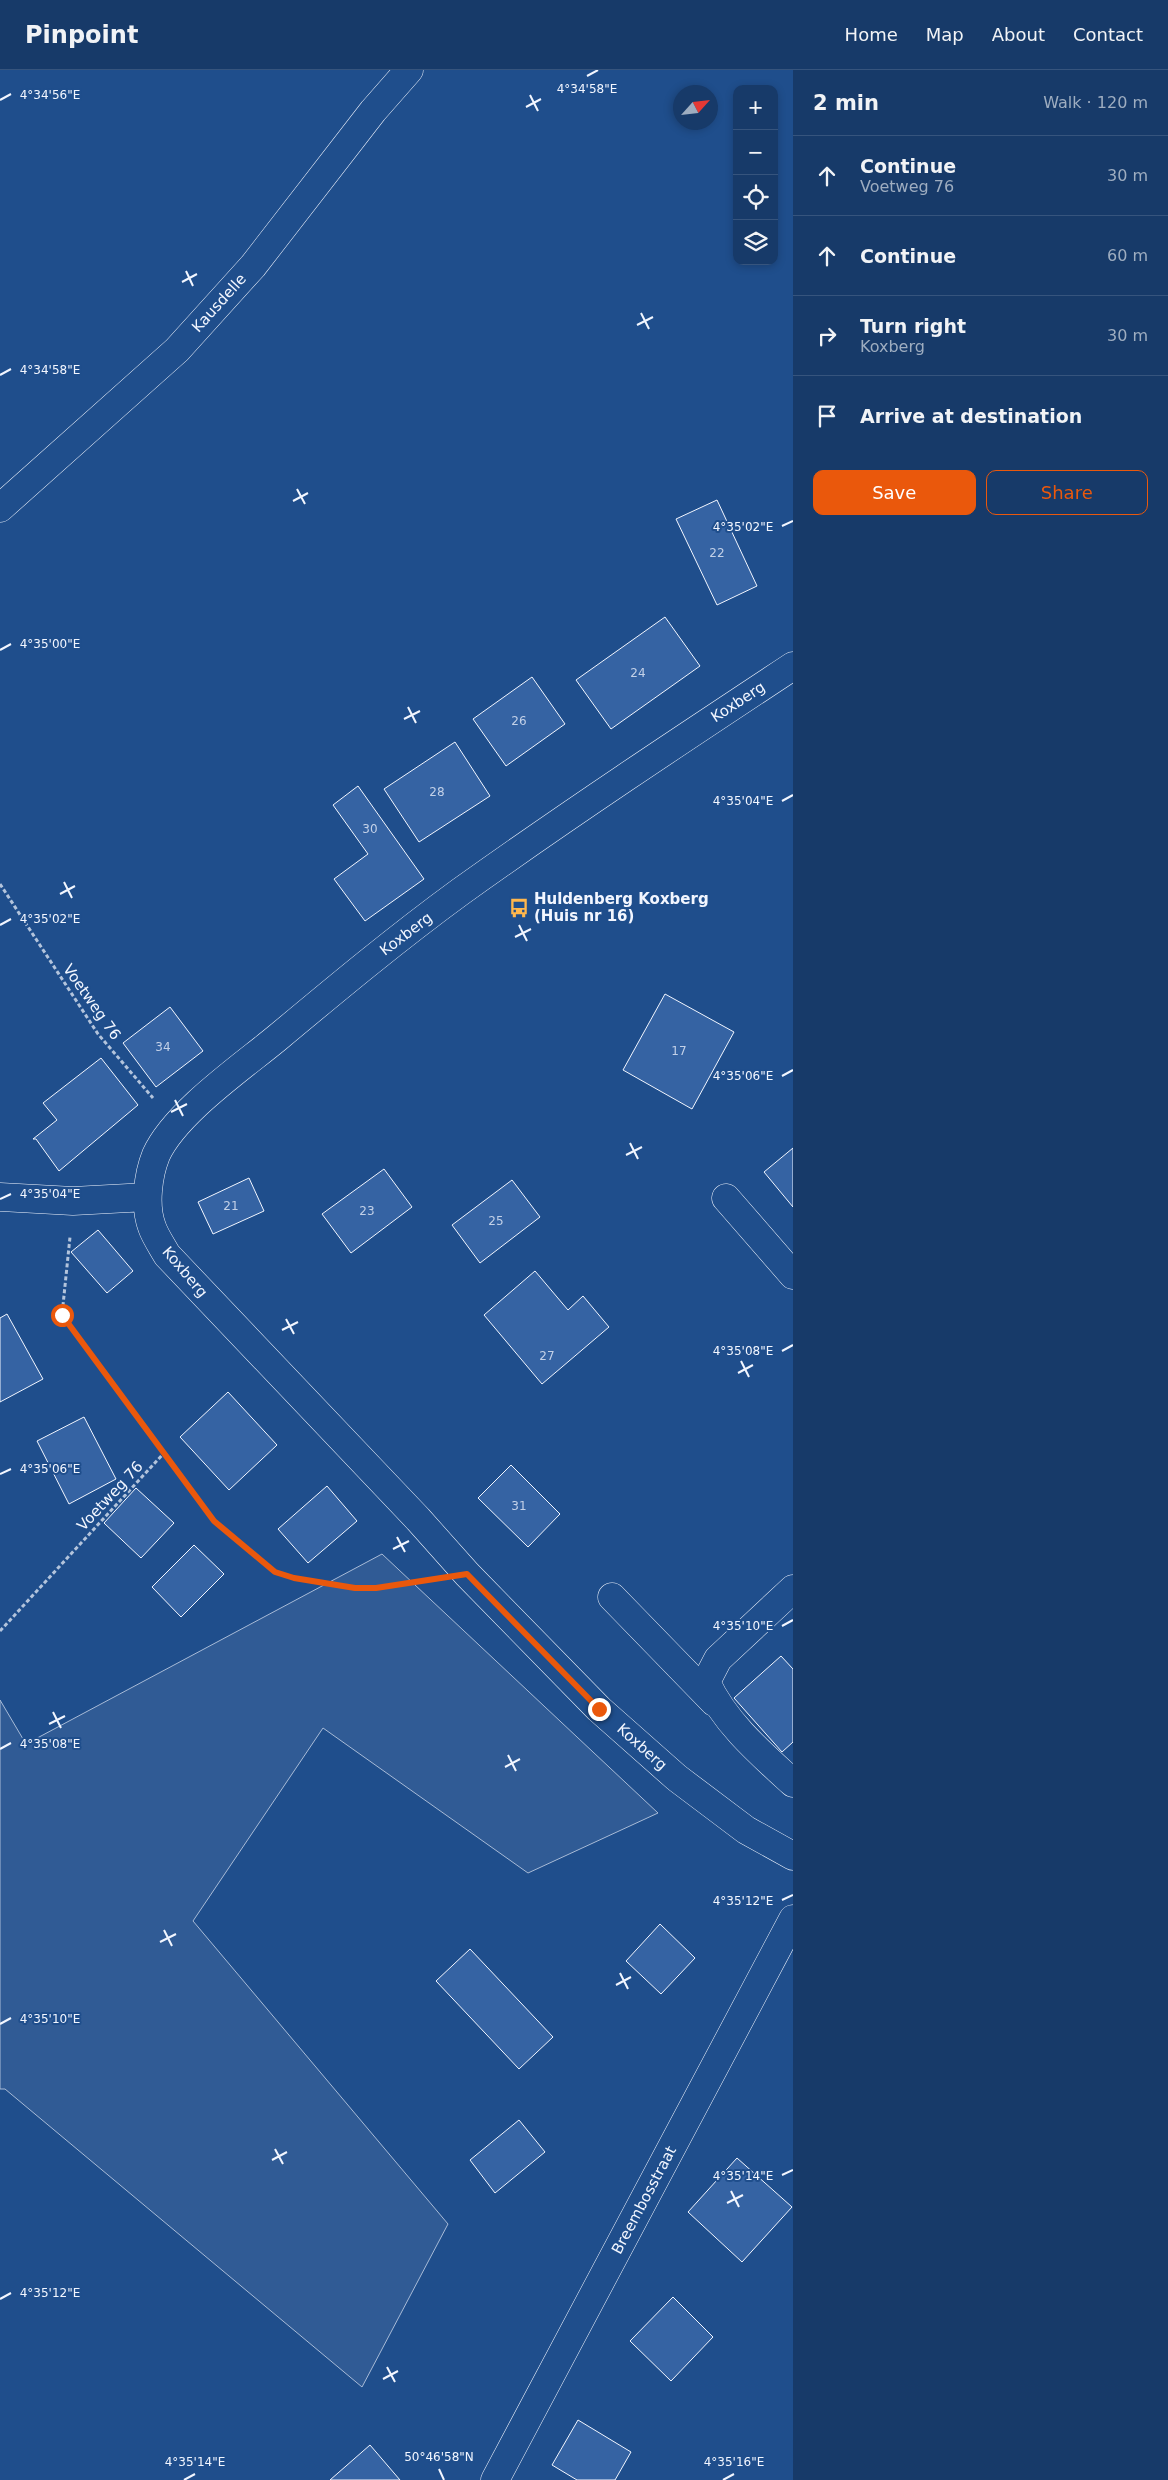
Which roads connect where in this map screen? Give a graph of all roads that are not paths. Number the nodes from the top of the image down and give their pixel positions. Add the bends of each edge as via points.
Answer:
1 (408, 70) edge
2 (0, 508) edge
3 (793, 666) edge
4 (148, 1197) junction
5 (0, 1198) edge
6 (726, 1198) dead end
7 (793, 1275) edge
8 (793, 1590) edge
9 (612, 1597) dead end
10 (716, 1704) junction
11 (793, 1783) edge
12 (793, 1856) edge
13 (793, 1919) edge
14 (495, 2480) edge

1 - 2 street, Kausdelle via 253,266 177,350
3 - 4 street, Koxberg via 637,768 459,893 368,963 177,1124 157,1154
4 - 5 street via 73,1201
4 - 12 street, Koxberg via 151,1225 167,1255 467,1574 599,1709 677,1778 746,1830
6 - 7 street
8 - 10 street via 718,1659 706,1682
9 - 10 street
10 - 11 street via 753,1747
13 - 14 street, Breembosstraat

